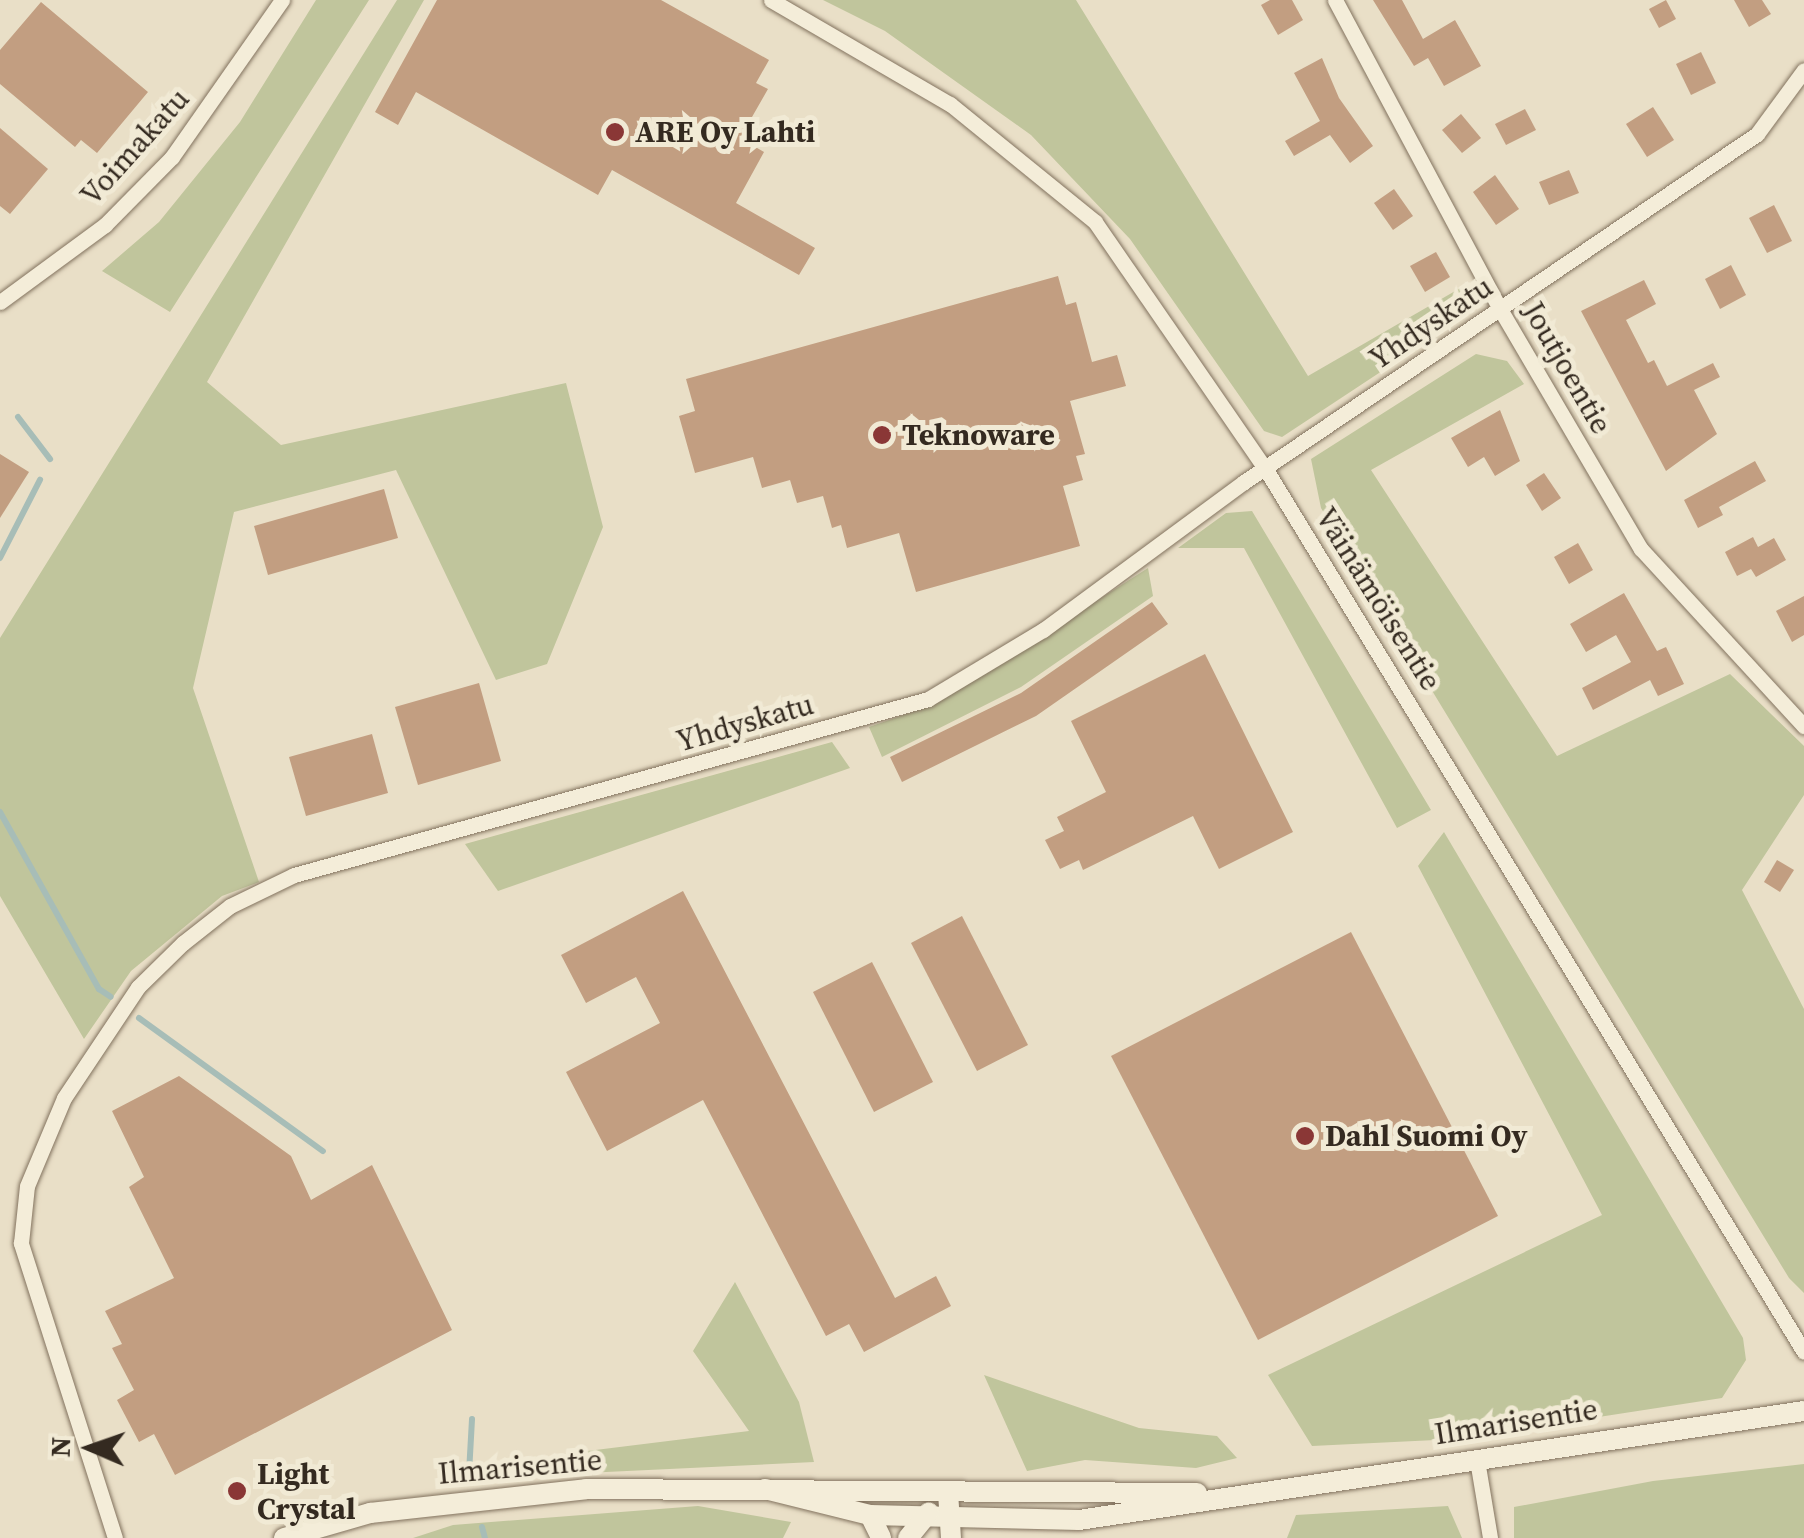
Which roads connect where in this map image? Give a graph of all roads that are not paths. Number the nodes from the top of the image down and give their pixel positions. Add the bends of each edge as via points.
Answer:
1 (282, 0) edge
2 (771, 0) edge
3 (1335, 0) edge
4 (1804, 70) edge
5 (0, 302) edge
6 (1500, 309) junction
7 (1265, 468) junction
8 (1804, 726) edge
9 (1804, 1352) edge
10 (1804, 1411) edge
11 (1476, 1460) junction
12 (766, 1489) junction
13 (948, 1492) junction
14 (1238, 1494) junction
15 (870, 1515) junction
16 (923, 1519) junction
17 (952, 1530) edge
18 (115, 1538) edge
19 (284, 1538) edge
20 (881, 1538) edge
21 (908, 1538) edge
22 (1490, 1538) edge

1 - 5 street, Voimakatu via 172,156 105,225
2 - 7 street, Väinämöisentie via 950,104 1095,222
3 - 6 street, Joutjoentie
4 - 6 street, Yhdyskatu via 1757,134
6 - 7 street, Yhdyskatu
6 - 8 street, Joutjoentie via 1641,550
7 - 9 street, Väinämöisentie
7 - 18 street, Yhdyskatu via 1043,630 928,699 294,874 230,906 183,943 138,987 64,1098 27,1186 21,1243
10 - 11 street, Ilmarisentie
11 - 14 street, Ilmarisentie
11 - 22 street
12 - 13 street, Ilmarisentie
12 - 15 street, Ilmarisentie
12 - 19 street, Ilmarisentie via 586,1488 470,1498 370,1513
13 - 14 street, Ilmarisentie
13 - 16 street
13 - 17 street
14 - 17 street, Ilmarisentie via 1078,1520
15 - 16 street, Ilmarisentie
15 - 20 street
16 - 17 street, Ilmarisentie
16 - 21 street

